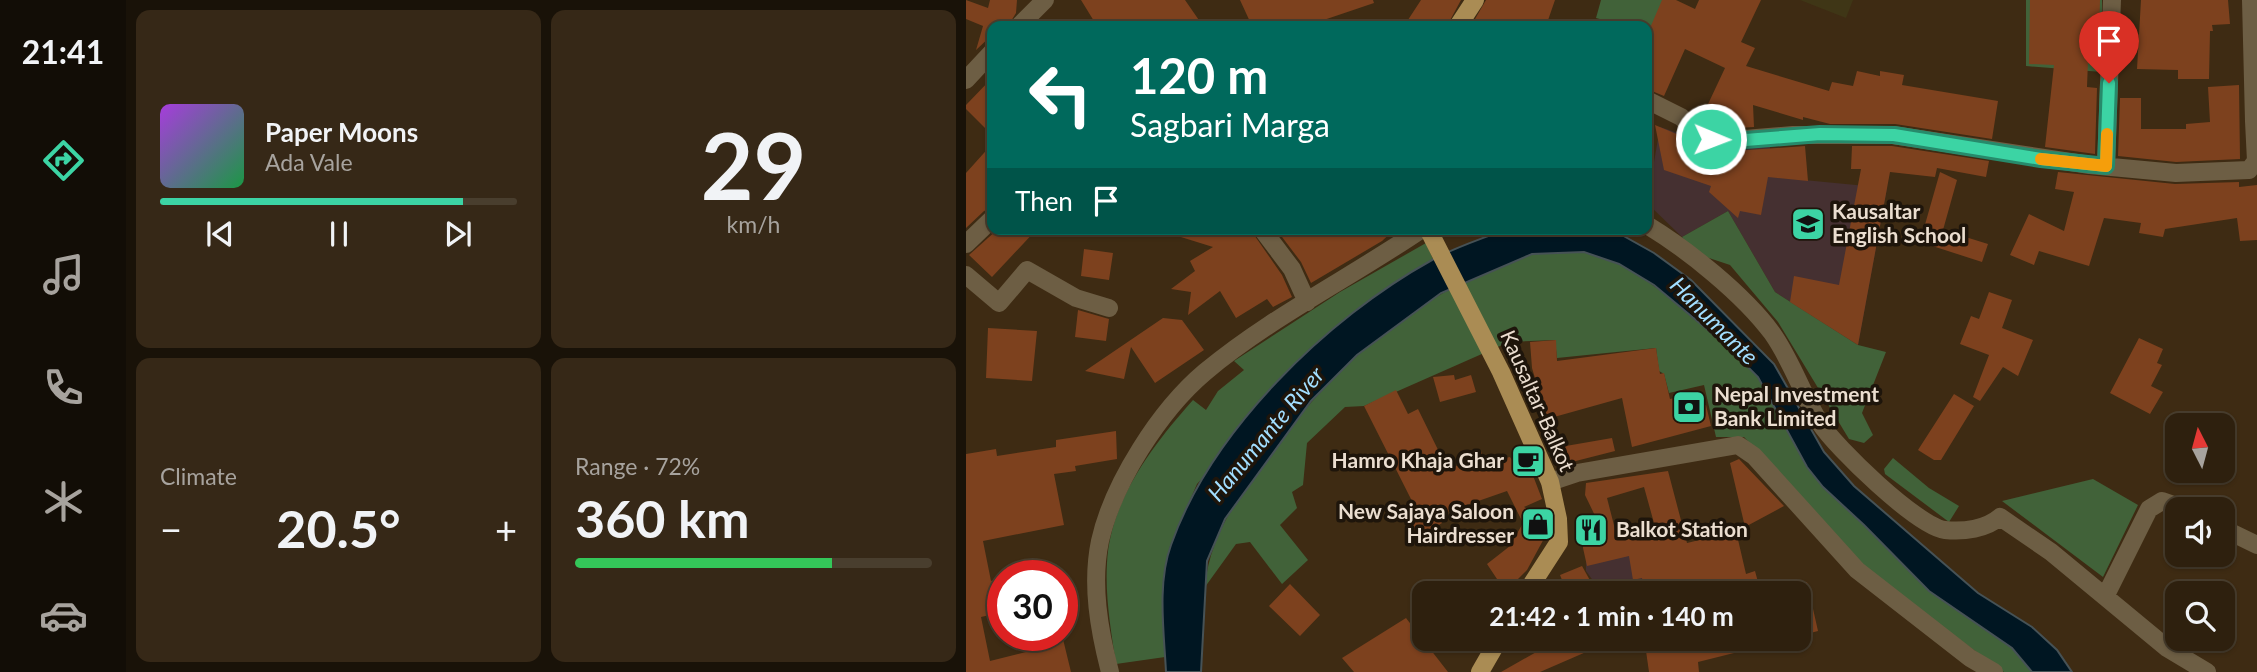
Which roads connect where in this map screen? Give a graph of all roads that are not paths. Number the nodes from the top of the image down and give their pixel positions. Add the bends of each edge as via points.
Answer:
1 (1045, 0) edge
2 (1475, 0) edge
3 (2112, 0) edge
4 (2253, 10) edge
5 (1023, 21) edge
6 (1461, 21) edge
7 (987, 57) edge
8 (966, 80) edge
9 (1652, 102) edge
10 (2256, 121) edge
11 (2106, 166) junction
12 (987, 224) edge
13 (1652, 229) edge
14 (1266, 235) edge
15 (1423, 235) edge
16 (1430, 235) edge
17 (966, 244) edge
18 (966, 275) edge
19 (1307, 302) junction
20 (1109, 308) dead end
21 (1550, 482) junction
22 (2165, 502) edge
23 (2235, 534) edge
24 (2257, 545) edge
25 (1534, 581) edge
26 (2106, 595) junction
27 (1492, 651) edge
28 (1110, 672) edge
29 (1480, 672) edge
30 (1994, 672) edge
31 (2207, 672) edge

1 - 5 street
2 - 6 main road
3 - 11 street
4 - 10 street
7 - 8 street
9 - 11 street via 1720,141 1894,135
10 - 11 street via 2256,162 2249,170 2176,173
12 - 17 street
13 - 26 street via 1741,299 1771,332 1820,422 1885,490 1943,530 1988,527 2000,517
14 - 19 street via 1292,269
15 - 19 street
16 - 21 main road, Kausaltar-Balkot via 1501,372
18 - 20 street via 999,303 1027,270 1076,298
19 - 28 street via 1203,374 1151,431 1123,482 1100,540 1097,569 1101,636
21 - 25 main road, Kausaltar-Balkot via 1559,542
21 - 30 street via 1577,473 1738,445 1754,456 1857,570
22 - 26 street via 2149,509
23 - 24 street
26 - 31 street via 2167,648
27 - 29 main road

